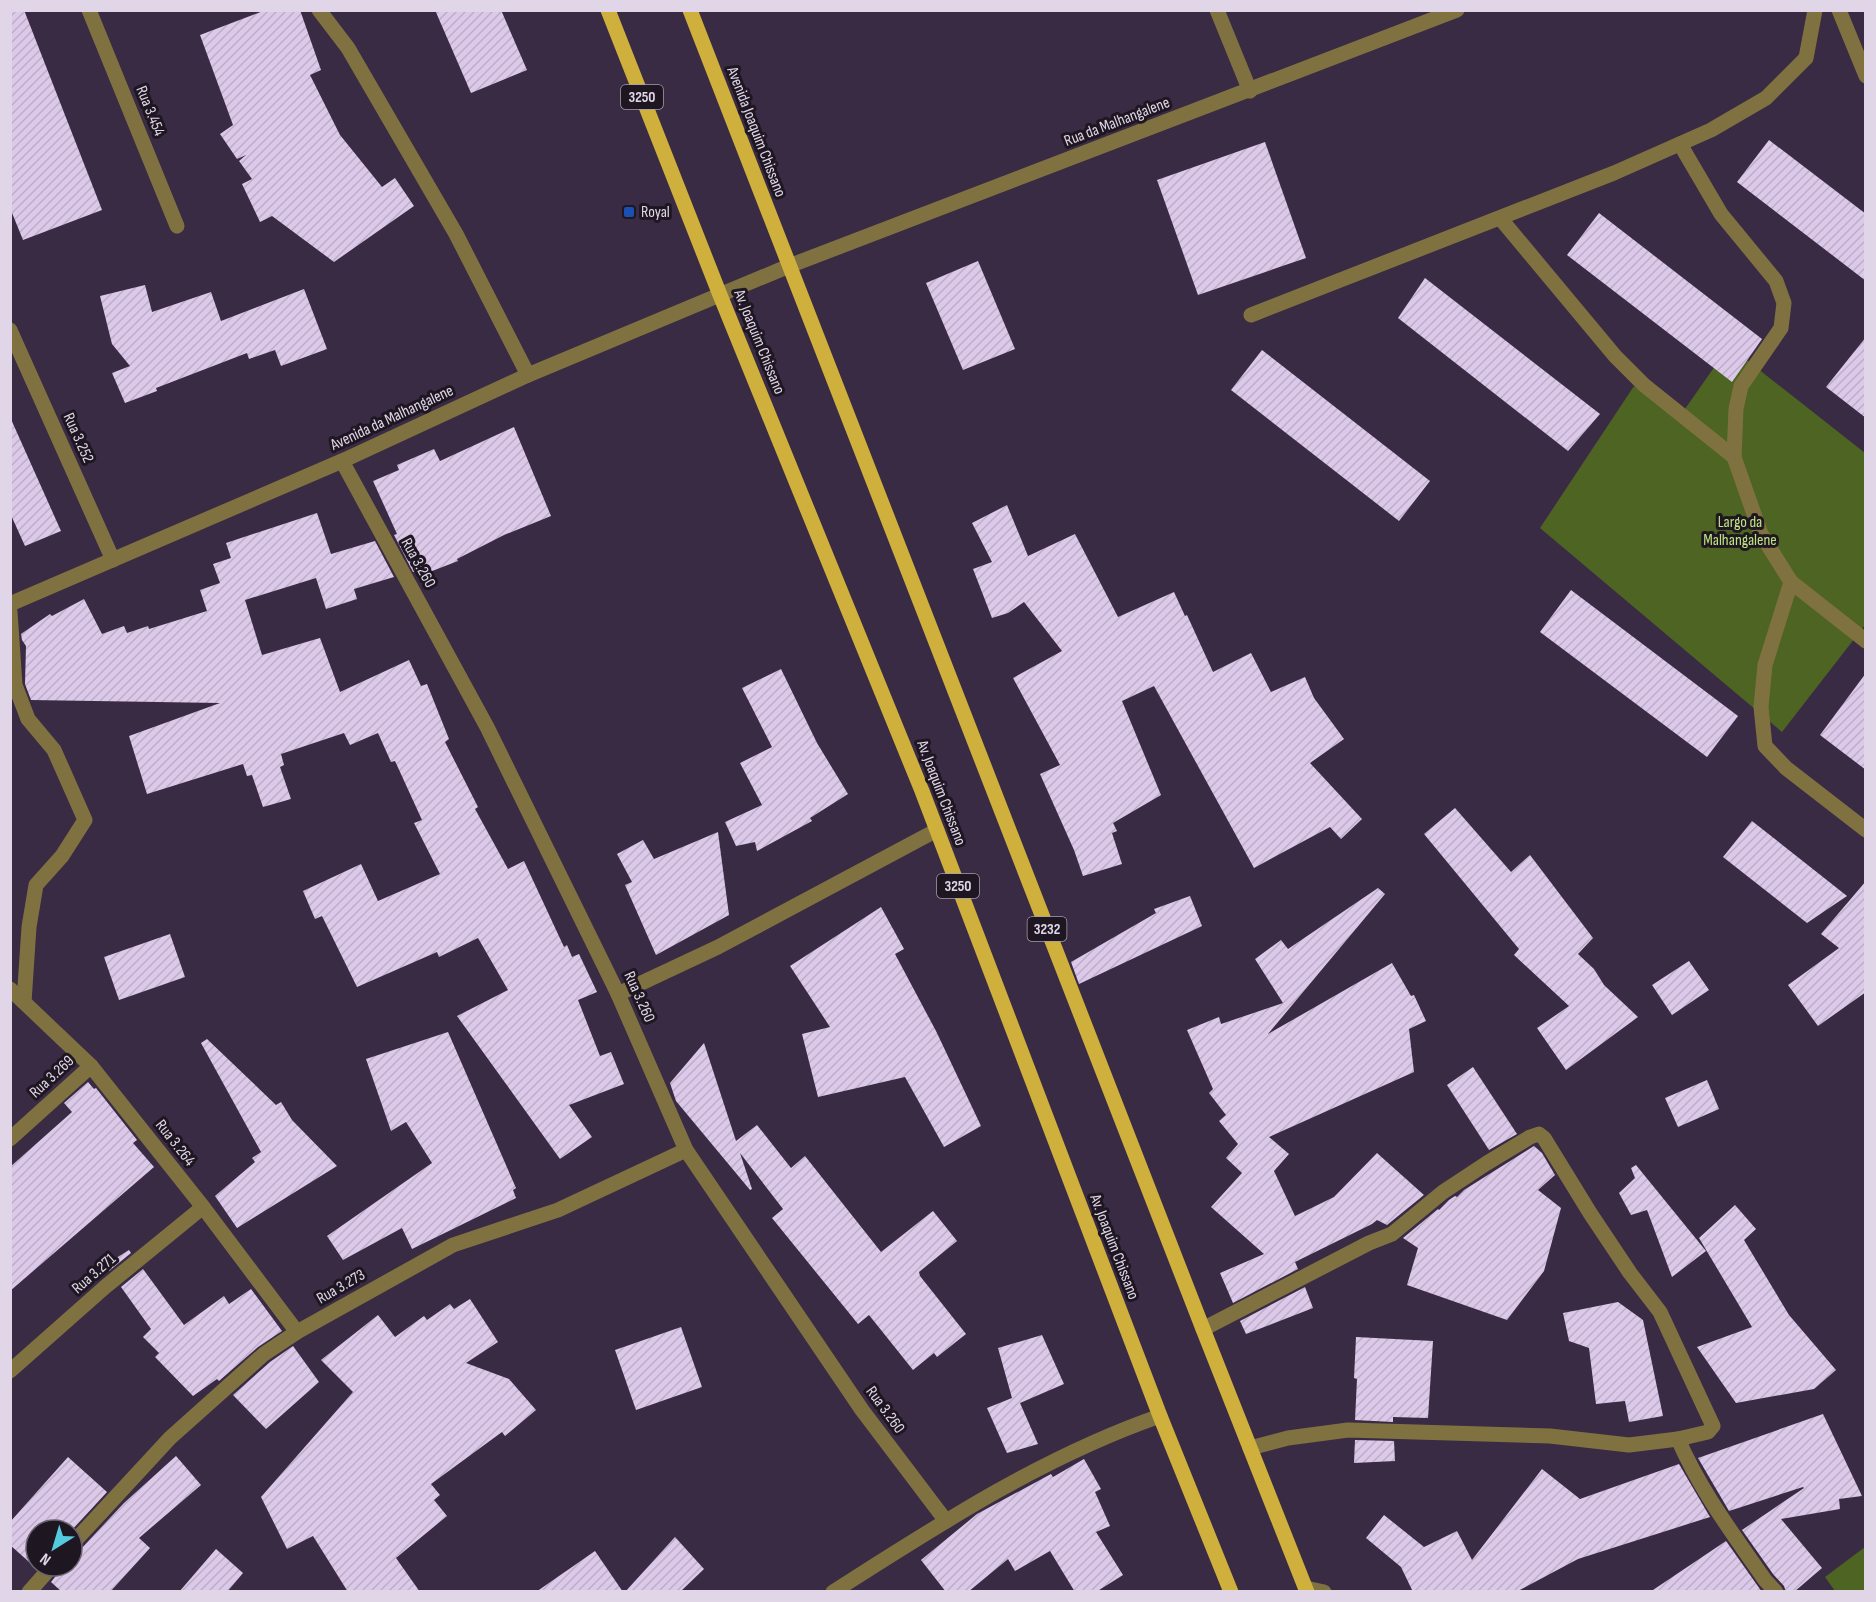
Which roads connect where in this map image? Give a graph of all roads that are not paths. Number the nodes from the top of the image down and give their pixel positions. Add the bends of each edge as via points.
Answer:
1 (89, 10) edge
2 (319, 10) edge
3 (608, 10) edge
4 (690, 10) edge
5 (1217, 10) edge
6 (1457, 10) edge
7 (1815, 10) edge
8 (1839, 10) edge
9 (1866, 76) edge
10 (1250, 91) junction
11 (1680, 144) junction
12 (1500, 218) junction
13 (177, 226) dead end
14 (789, 266) junction
15 (720, 295) junction
16 (1251, 315) dead end
17 (10, 330) edge
18 (528, 375) junction
19 (1734, 457) junction
20 (342, 461) junction
21 (113, 560) junction
22 (1791, 582) junction
23 (10, 604) edge
24 (10, 612) edge
25 (1866, 641) edge
26 (937, 830) junction
27 (1866, 830) edge
28 (10, 989) edge
29 (618, 994) junction
30 (24, 1002) junction
31 (91, 1066) junction
32 (10, 1139) edge
33 (686, 1150) junction
34 (203, 1207) junction
35 (1203, 1329) junction
36 (297, 1332) junction
37 (10, 1371) edge
38 (1160, 1416) junction
39 (1678, 1439) junction
40 (1250, 1448) junction
41 (946, 1521) junction
42 (84, 1532) edge
43 (41, 1578) edge
44 (1307, 1590) edge
45 (29, 1592) edge
46 (833, 1592) edge
47 (1231, 1592) edge
48 (1324, 1592) edge
49 (1776, 1592) edge

1 - 13 street, Rua 3.454
2 - 18 street via 348,48 456,234
3 - 15 main road, Av. Joaquim Chissano / 3250
4 - 14 main road, Avenida Joaquim Chissano
5 - 10 street
6 - 10 street, Rua da Malhangalene
7 - 11 street via 1806,58 1766,98
8 - 9 street
10 - 14 street, Rua da Malhangalene
11 - 12 street
11 - 19 street via 1721,214 1776,281 1784,303 1781,328 1741,386
12 - 16 street
12 - 19 street via 1615,356 1644,385
14 - 15 street, Avenida da Malhangalene
14 - 35 main road, 3232
15 - 18 street, Avenida da Malhangalene
15 - 26 main road, Av. Joaquim Chissano / 3250
17 - 21 street, Rua 3.252
18 - 20 street, Avenida da Malhangalene
19 - 22 street via 1761,534
20 - 21 street, Avenida da Malhangalene
20 - 29 street, Rua 3.260 via 487,727
21 - 23 street, Avenida da Malhangalene
22 - 25 street
22 - 27 street via 1765,664 1761,707 1765,746 1786,768
24 - 30 street via 15,685 28,719 54,750 85,820 62,856 36,885
26 - 29 street via 718,947
26 - 38 main road, Av. Joaquim Chissano / 3250
28 - 30 street, Rua 3.264
29 - 33 street, Rua 3.260
30 - 31 street, Rua 3.264
31 - 32 street, Rua 3.269
31 - 34 street, Rua 3.264
33 - 36 street, Rua 3.273 via 558,1210 453,1245
33 - 41 street, Rua 3.260 via 862,1410
34 - 36 street, Rua 3.264
34 - 37 street, Rua 3.271
35 - 39 street via 1392,1234 1443,1192 1539,1134 1660,1312 1711,1419 1713,1426 1708,1432
35 - 40 main road, 3232
36 - 42 street, Rua 3.273 via 264,1354 170,1438
38 - 41 street via 1059,1458
38 - 47 main road, Av. Joaquim Chissano / 3250
39 - 40 street via 1629,1445 1550,1436 1348,1430
39 - 49 street via 1704,1492
40 - 44 main road, 3232
41 - 46 street
43 - 45 street
44 - 48 street

